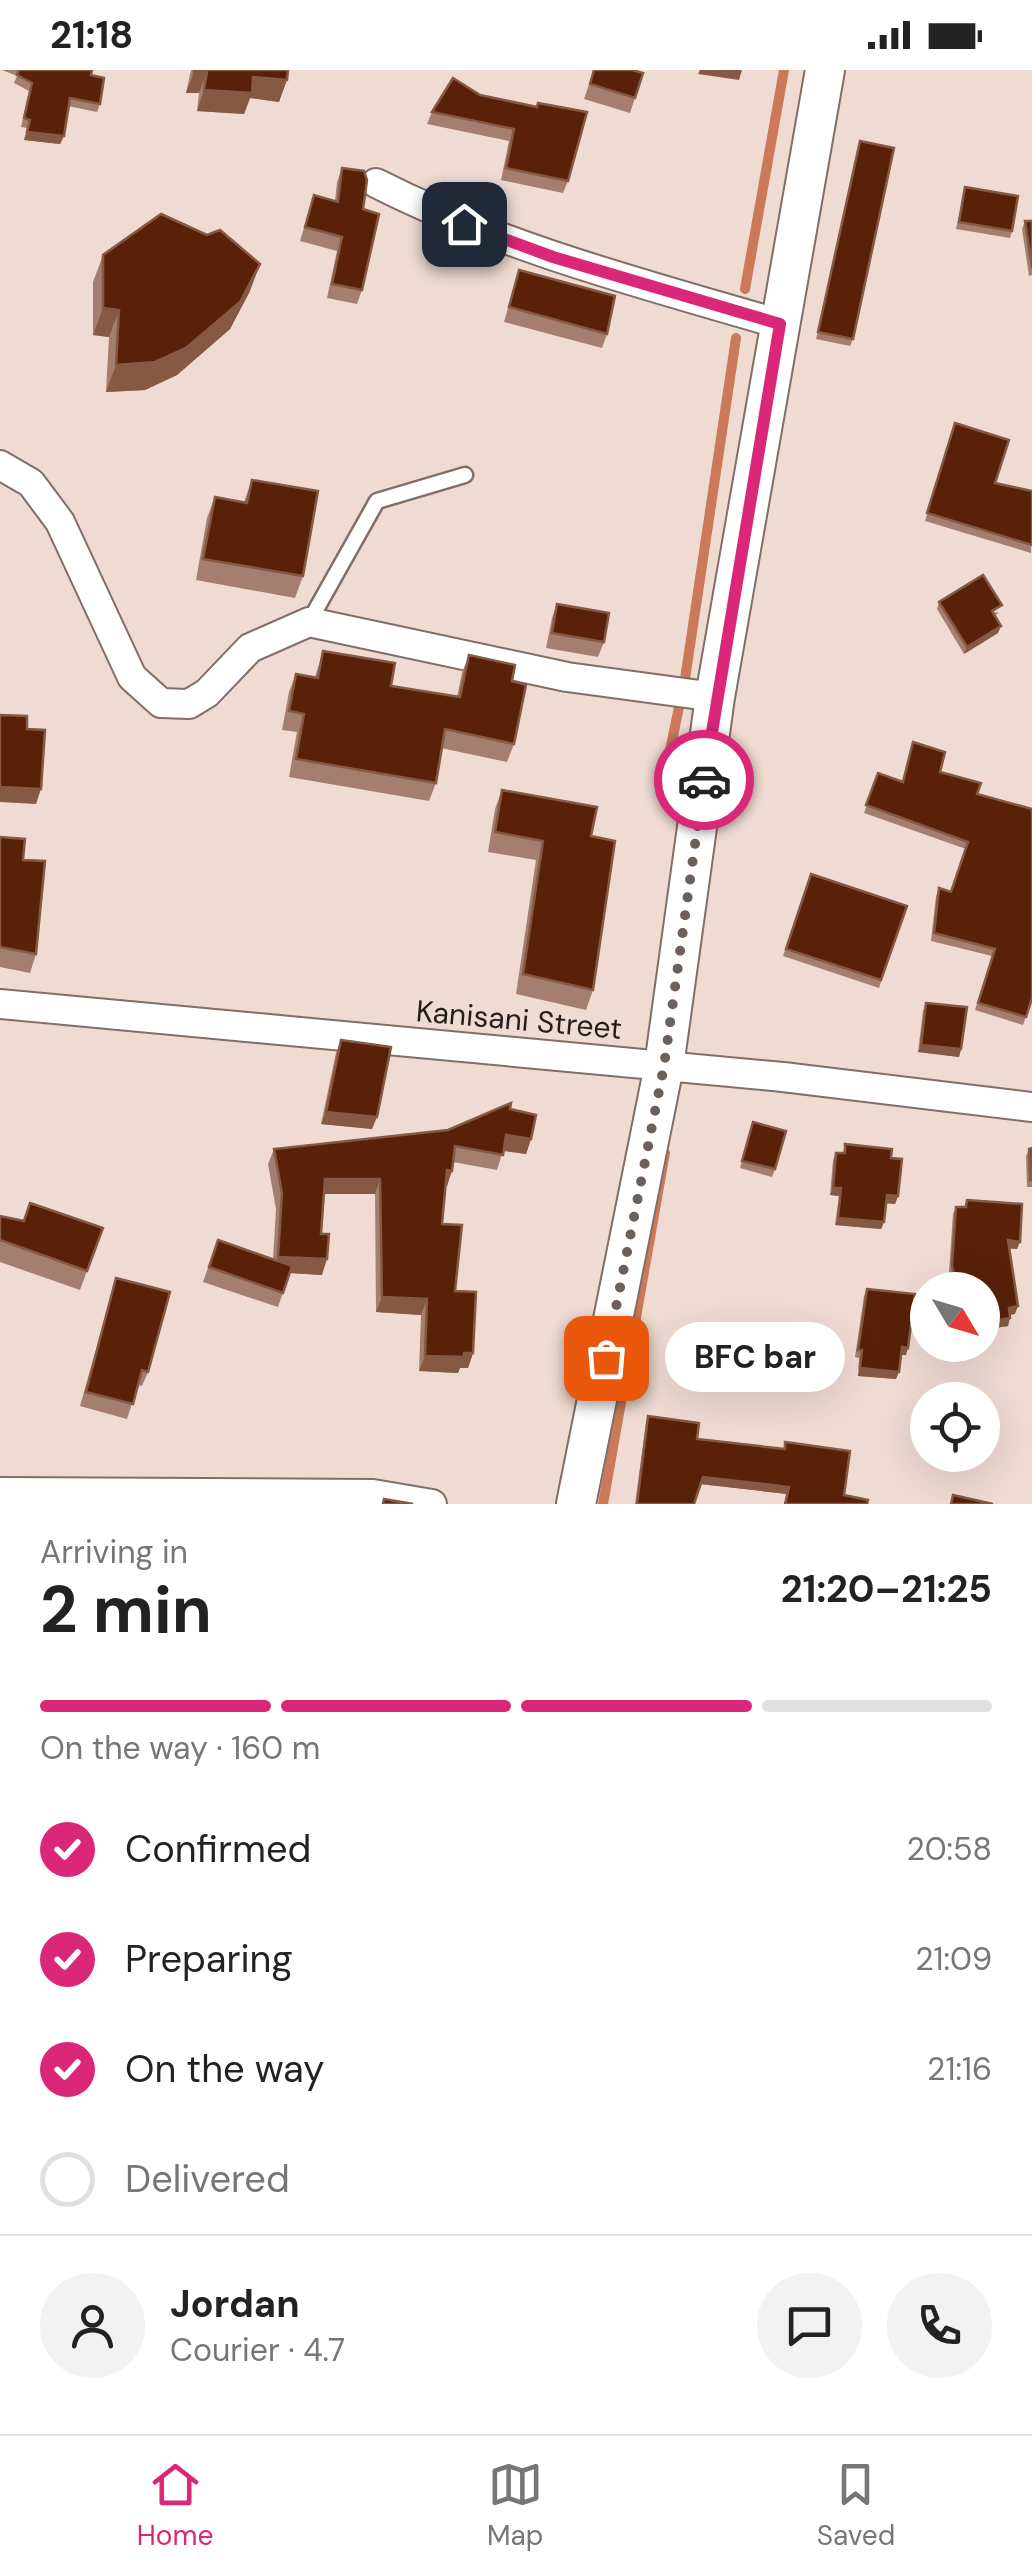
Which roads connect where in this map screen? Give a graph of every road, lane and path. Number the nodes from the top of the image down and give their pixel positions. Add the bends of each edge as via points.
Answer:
1 (824, 70) edge
2 (376, 183) dead end
3 (780, 324) junction
4 (0, 464) edge
5 (465, 475) dead end
6 (310, 622) junction
7 (715, 697) junction
8 (0, 1004) edge
9 (664, 1066) junction
10 (1032, 1106) edge
11 (0, 1492) edge
12 (432, 1504) edge
13 (576, 1504) edge

1 - 3 main road
2 - 3 street via 553,257
3 - 7 main road
4 - 6 street via 31,483 60,522 132,677 161,703 189,704 250,648
5 - 6 lane via 377,502
6 - 7 street via 567,677
7 - 9 main road
8 - 9 street, Kanisani Street
9 - 10 street, Kanisani Street
9 - 13 main road
11 - 12 street via 373,1494

